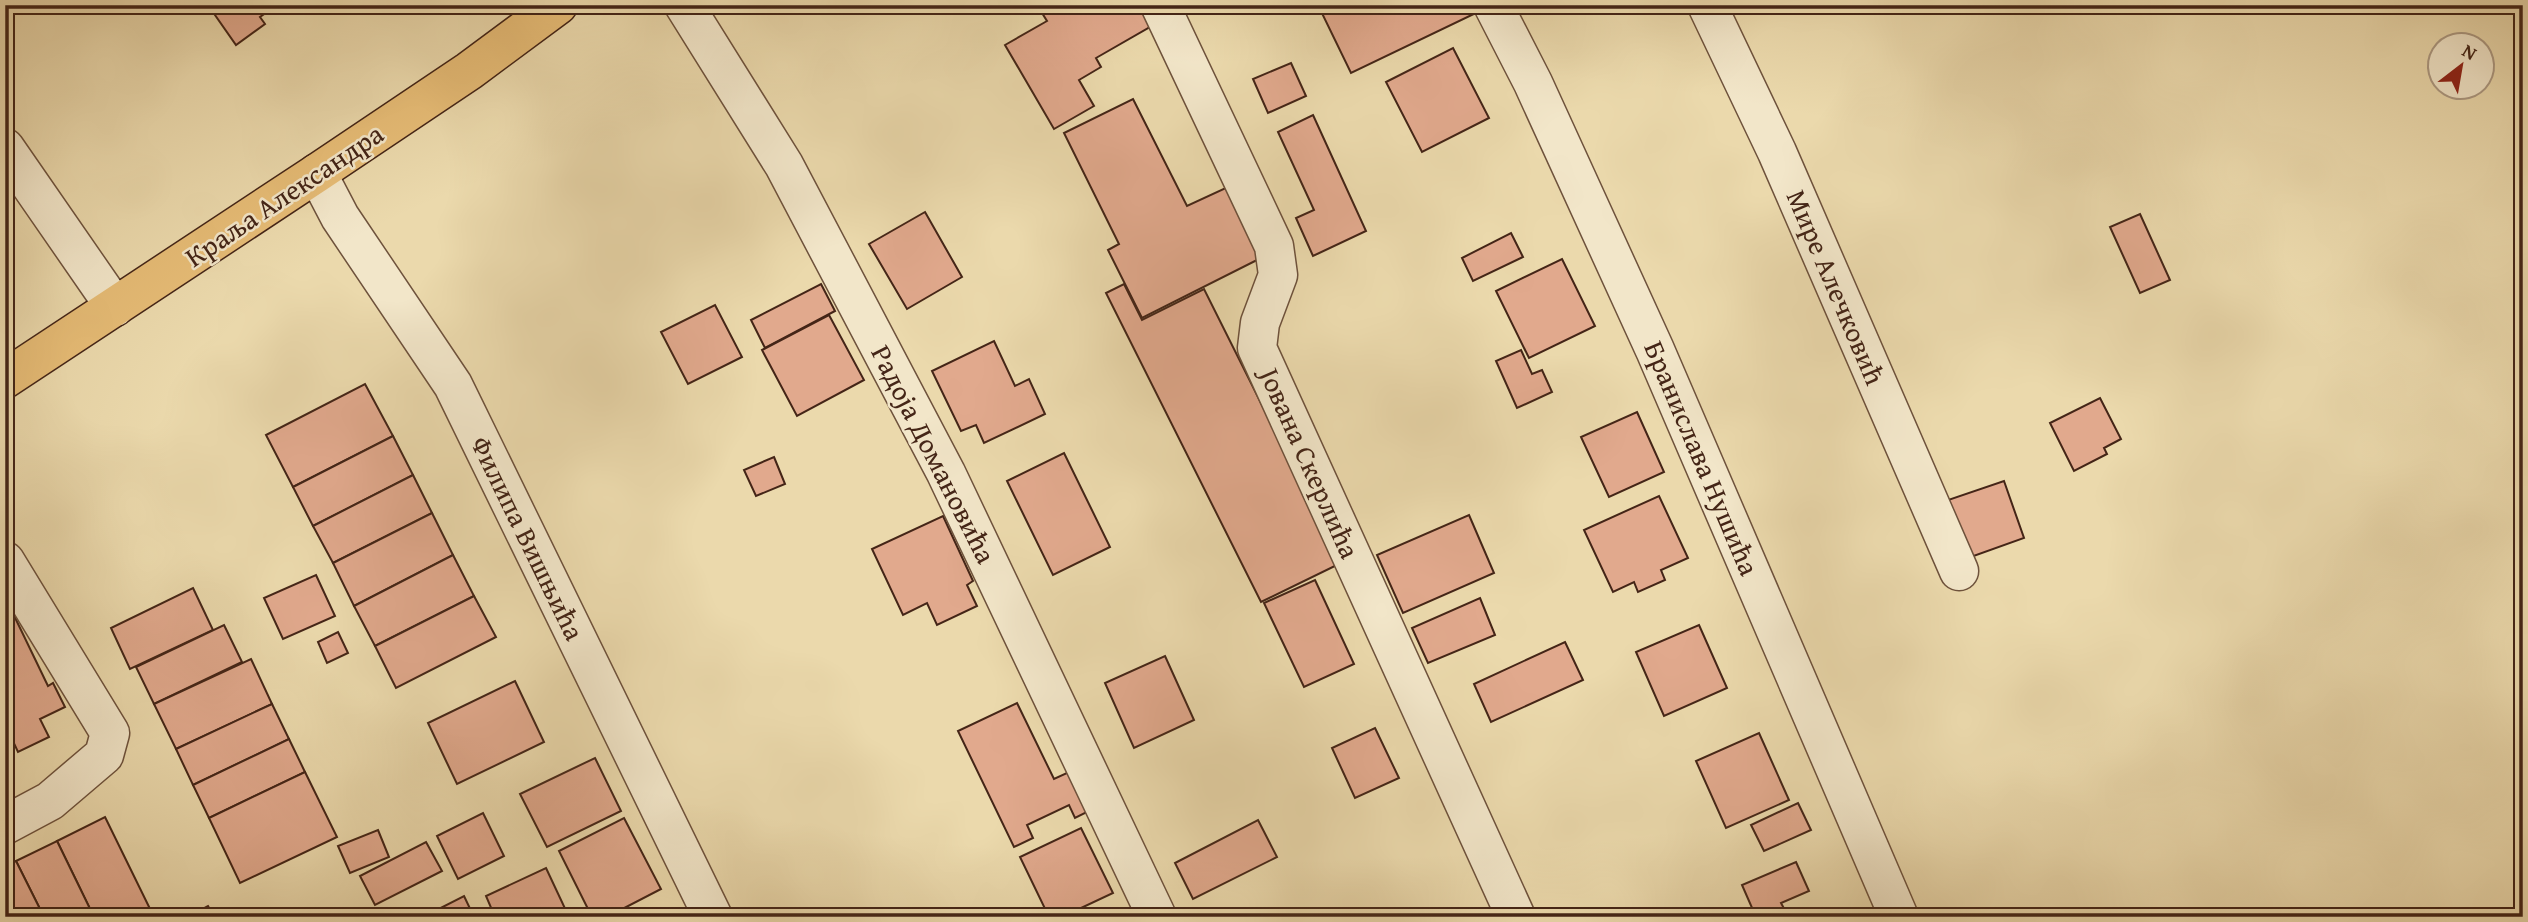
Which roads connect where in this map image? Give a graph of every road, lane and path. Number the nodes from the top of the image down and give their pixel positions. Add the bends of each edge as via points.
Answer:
1 (684, 5) edge
2 (1160, 5) edge
3 (1493, 5) edge
4 (1707, 5) edge
5 (537, 11) edge
6 (5, 148) edge
7 (317, 173) junction
8 (115, 307) junction
9 (5, 379) edge
10 (5, 561) edge
11 (1959, 571) dead end
12 (5, 825) edge
13 (713, 917) edge
14 (1157, 917) edge
15 (1516, 917) edge
16 (1899, 917) edge

1 - 14 street, Радоја Домановића via 784,165 946,473
2 - 15 street, Јована Скерлића via 1274,246 1278,275 1260,323 1257,348
3 - 16 street, Бранислава Нушића via 1655,350
4 - 11 street, Мире Алечковић via 1777,152
5 - 7 main road, Краља Александра via 468,71
6 - 8 street
7 - 8 main road, Краља Александра
7 - 13 street, Филипа Вишњића via 340,217 453,385
8 - 9 main road, Краља Александра
10 - 12 street via 110,733 104,755 50,801

